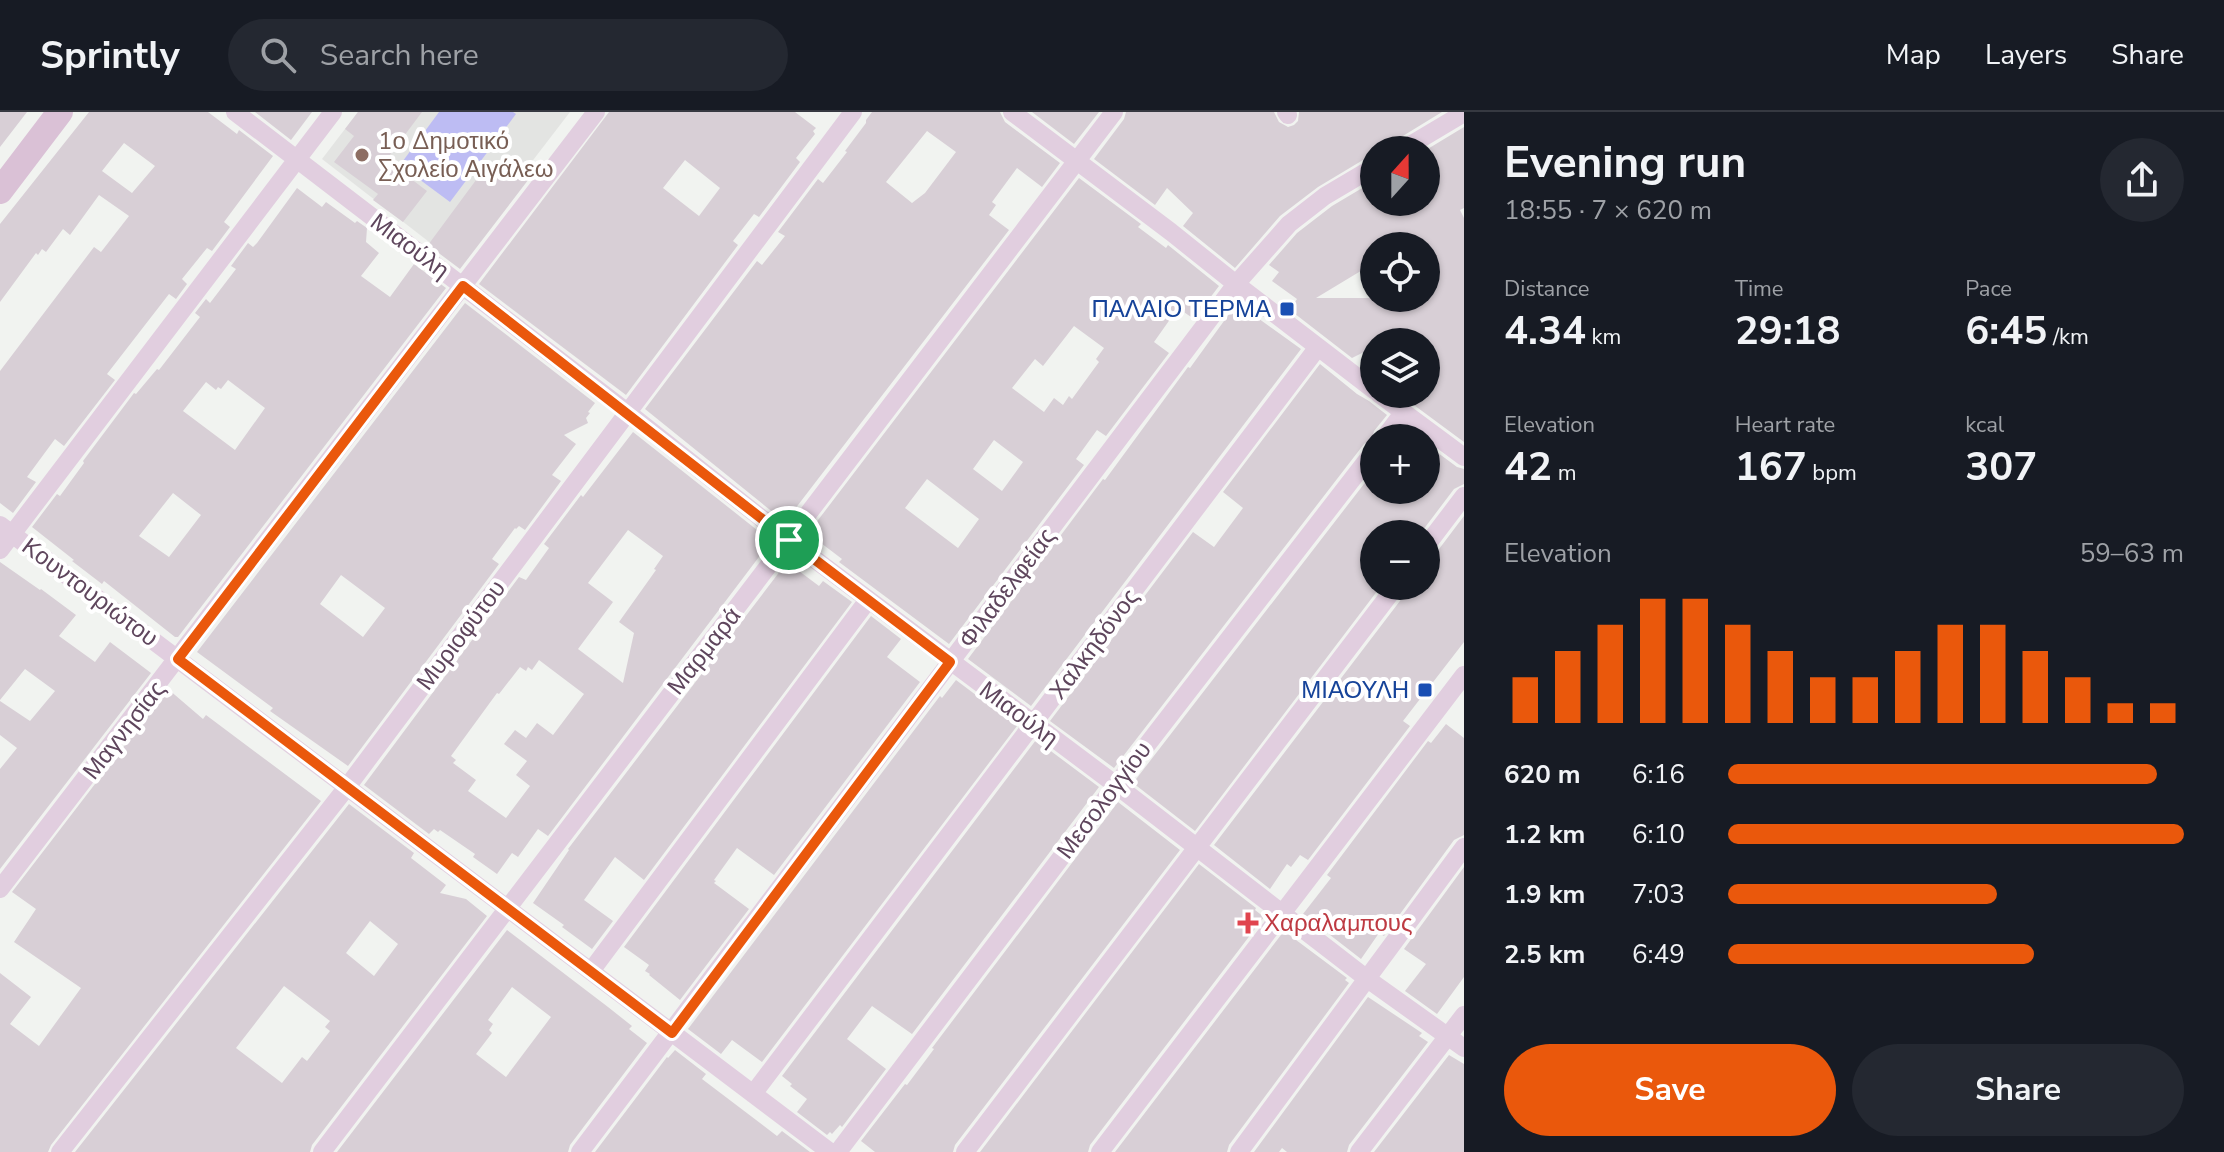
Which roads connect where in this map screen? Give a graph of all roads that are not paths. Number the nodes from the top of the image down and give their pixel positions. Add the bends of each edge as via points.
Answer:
1 (60, 112) edge
2 (235, 112) edge
3 (333, 112) edge
4 (596, 112) edge
5 (853, 112) edge
6 (1012, 112) edge
7 (1114, 112) edge
8 (1464, 113) edge
9 (1425, 136) edge
10 (297, 159) junction
11 (1077, 161) junction
12 (1360, 175) edge
13 (0, 191) edge
14 (1236, 284) junction
15 (463, 286) junction
16 (1318, 347) junction
17 (1360, 379) edge
18 (1397, 408) edge
19 (627, 412) junction
20 (1403, 413) junction
21 (1395, 424) edge
22 (1464, 457) edge
23 (1360, 469) edge
24 (1464, 496) edge
25 (1440, 528) edge
26 (6, 530) edge
27 (789, 540) junction
28 (0, 550) edge
29 (868, 600) junction
30 (1385, 600) edge
31 (178, 659) junction
32 (950, 662) junction
33 (1464, 675) edge
34 (1034, 725) junction
35 (1116, 785) junction
36 (347, 787) junction
37 (1197, 847) junction
38 (1464, 847) edge
39 (0, 889) edge
40 (507, 908) junction
41 (1283, 912) junction
42 (591, 971) junction
43 (1366, 978) junction
44 (1464, 1015) edge
45 (672, 1033) junction
46 (1446, 1037) junction
47 (1464, 1048) edge
48 (753, 1094) junction
49 (60, 1152) edge
50 (322, 1152) edge
51 (580, 1152) edge
52 (830, 1152) edge
53 (838, 1152) edge
54 (965, 1152) edge
55 (1100, 1152) edge
56 (1239, 1152) edge
57 (1359, 1152) edge

1 - 13 street
2 - 10 street, Μιαούλη
3 - 10 street
4 - 15 street, Μαγνησίας
5 - 19 street, Μυριοφύτου
6 - 11 street
7 - 11 street, Μαρμαρά
8 - 9 street
10 - 15 street, Μιαούλη
10 - 26 street
11 - 14 street
11 - 27 street, Μαρμαρά
12 - 14 street, Φιλαδελφείας via 1289,224
14 - 16 street
14 - 32 street, Φιλαδελφείας
15 - 19 street, Μιαούλη
15 - 31 street, Μαγνησίας
16 - 17 street
16 - 34 street, Χαλκηδόνος
18 - 20 street
19 - 27 street, Μιαούλη
19 - 36 street, Μυριοφύτου
20 - 21 street
20 - 22 street
23 - 35 street, Μεσολογγίου
24 - 25 street
26 - 28 street
26 - 31 street, Κουντουριώτου
27 - 29 street, Μιαούλη
27 - 40 street, Μαρμαρά
29 - 32 street, Μιαούλη
29 - 42 street
30 - 37 street
31 - 36 street, Κουντουριώτου
31 - 39 street, Μαγνησίας
32 - 34 street, Μιαούλη
32 - 45 street, Φιλαδελφείας
33 - 41 street
34 - 35 street, Μιαούλη
34 - 48 street, Χαλκηδόνος
35 - 37 street, Μιαούλη
35 - 53 street, Μεσολογγίου
36 - 40 street, Κουντουριώτου
36 - 49 street, Μυριοφύτου
37 - 41 street, Μιαούλη
37 - 54 street
38 - 43 street
40 - 42 street, Κουντουριώτου
40 - 50 street, Μαρμαρά
41 - 43 street, Μιαούλη
41 - 55 street
42 - 45 street, Κουντουριώτου
43 - 46 street, Μιαούλη
43 - 56 street
44 - 46 street
45 - 48 street, Κουντουριώτου
45 - 51 street, Φιλαδελφείας
46 - 47 street, Μιαούλη
46 - 57 street
48 - 52 street, Κουντουριώτου

